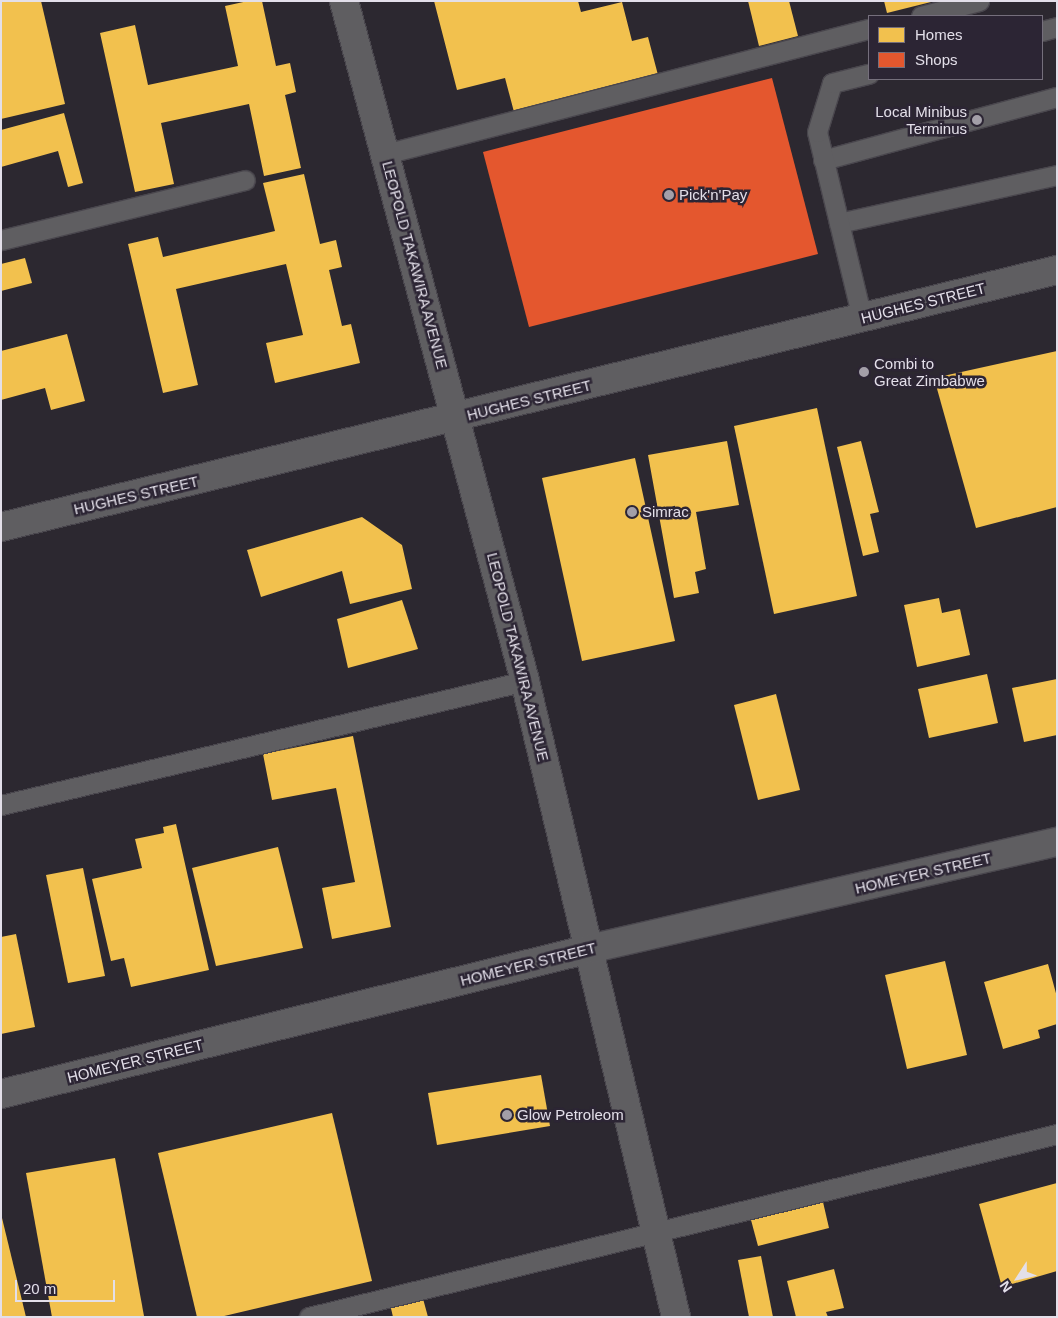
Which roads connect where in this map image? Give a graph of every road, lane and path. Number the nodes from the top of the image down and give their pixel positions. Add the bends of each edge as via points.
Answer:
1 (344, 1) edge
2 (979, 1) edge
3 (925, 15) edge
4 (1057, 27) edge
5 (868, 30) edge
6 (1043, 31) edge
7 (868, 74) edge
8 (1057, 97) edge
9 (385, 154) junction
10 (823, 160) junction
11 (1057, 175) edge
12 (245, 180) dead end
13 (839, 223) junction
14 (1, 240) edge
15 (1057, 270) edge
16 (862, 318) junction
17 (456, 418) junction
18 (1, 527) edge
19 (525, 681) junction
20 (1, 805) edge
21 (1057, 842) edge
22 (589, 949) junction
23 (1, 1094) edge
24 (1057, 1134) edge
25 (656, 1232) junction
26 (309, 1317) edge
27 (676, 1317) edge

1 - 9 street, LEOPOLD TAKAWIRA AVENUE
2 - 3 lane
4 - 6 lane
5 - 9 lane
7 - 10 lane via 832,84 817,132
8 - 10 lane
9 - 17 street, LEOPOLD TAKAWIRA AVENUE
10 - 13 lane
11 - 13 lane
12 - 14 lane
13 - 16 lane
15 - 16 street, HUGHES STREET
16 - 17 street, HUGHES STREET
17 - 18 street, HUGHES STREET
17 - 19 street, LEOPOLD TAKAWIRA AVENUE
19 - 20 lane
19 - 22 street, LEOPOLD TAKAWIRA AVENUE
21 - 22 street, HOMEYER STREET
22 - 23 street, HOMEYER STREET
22 - 25 street, LEOPOLD TAKAWIRA AVENUE
24 - 25 lane
25 - 26 lane
25 - 27 street, LEOPOLD TAKAWIRA AVENUE

